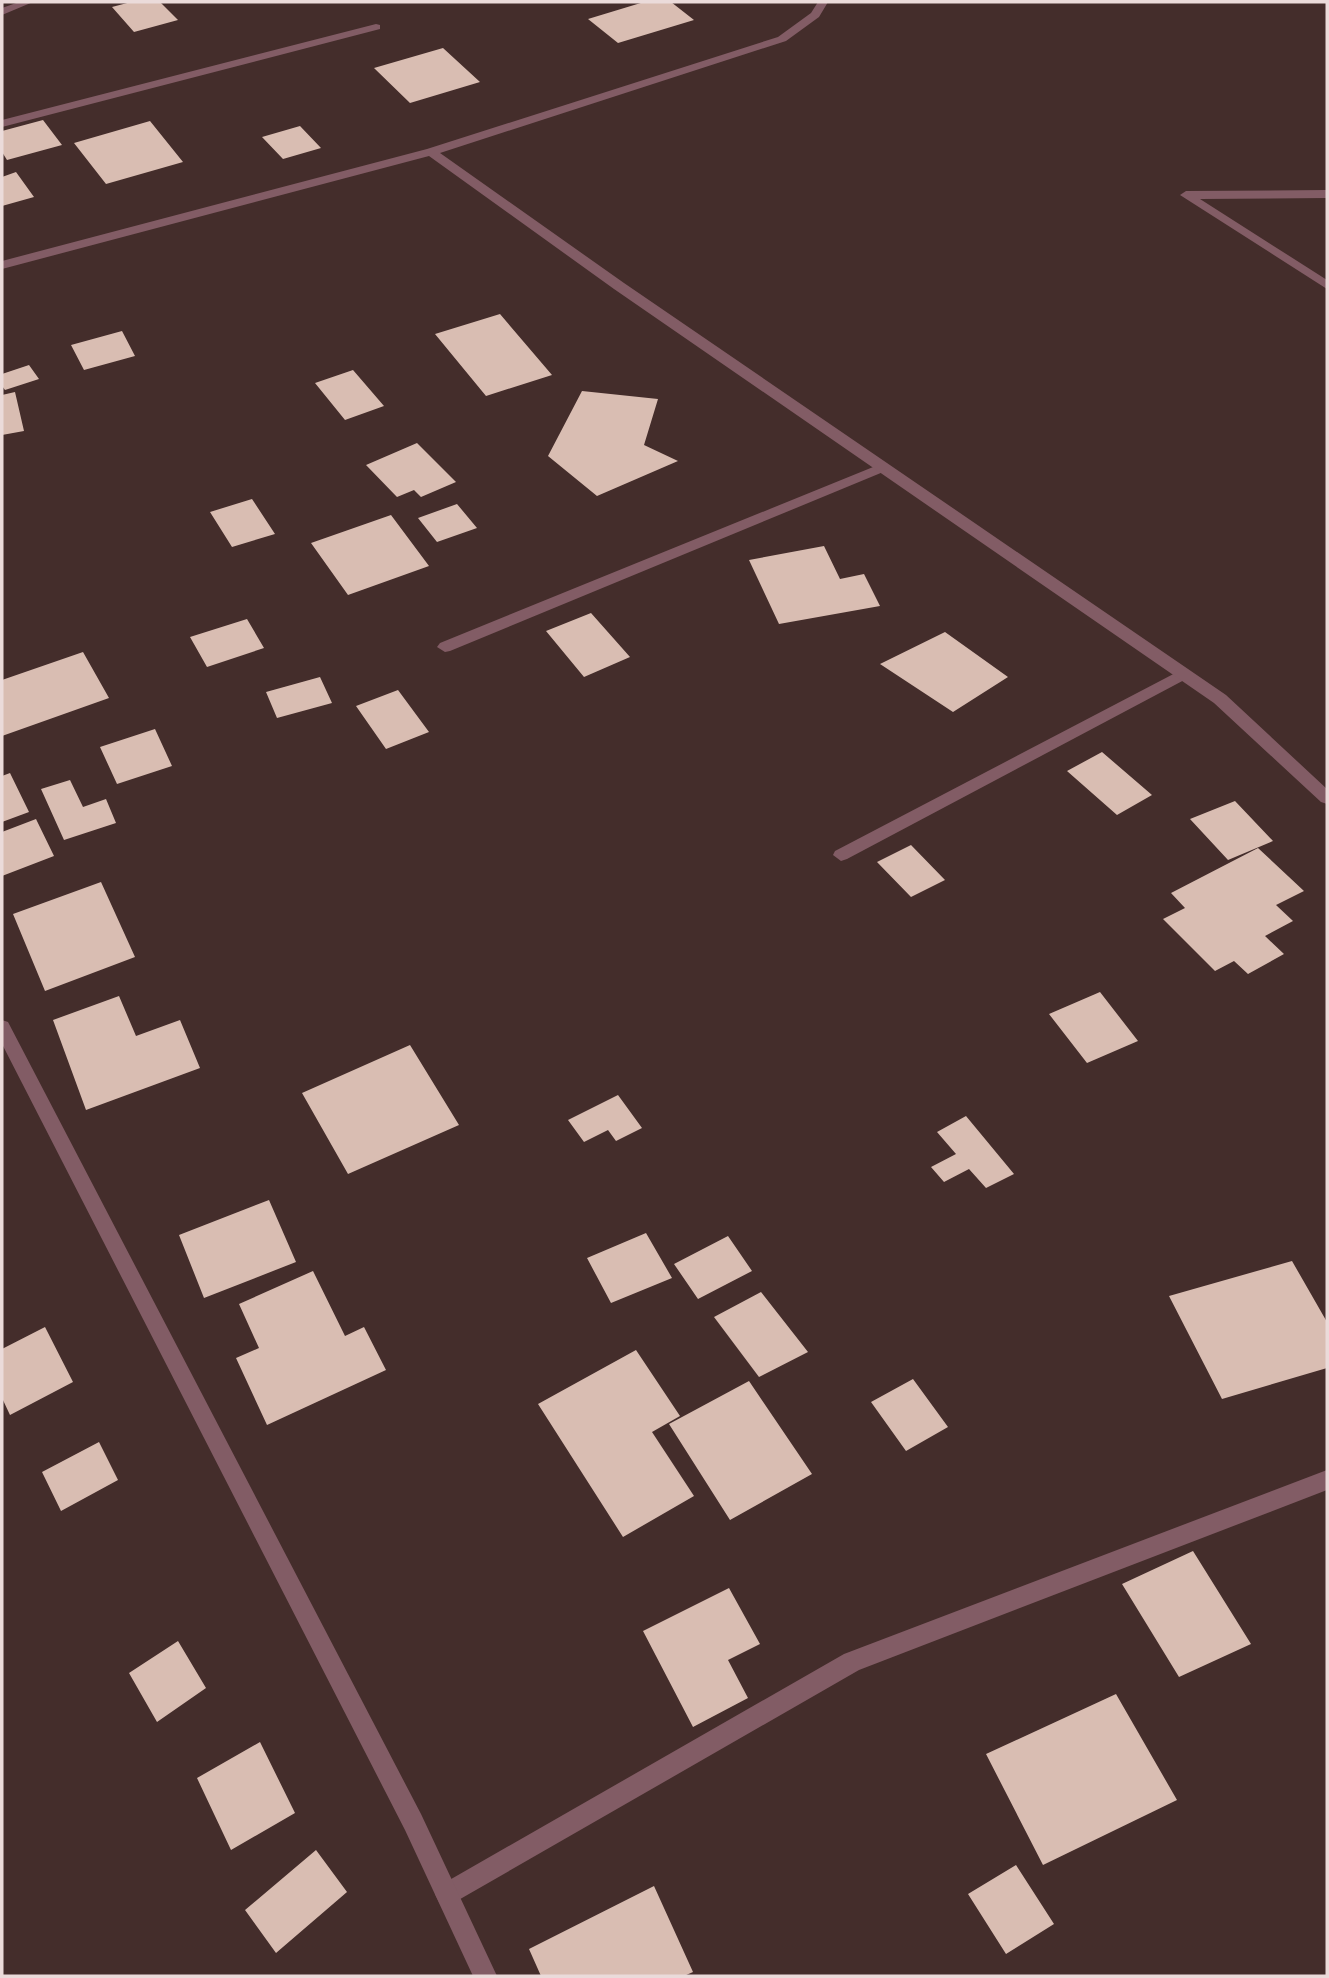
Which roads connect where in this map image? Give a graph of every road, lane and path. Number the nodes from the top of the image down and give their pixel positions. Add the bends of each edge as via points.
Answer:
1 (27, 2) edge
2 (823, 2) edge
3 (2, 12) edge
4 (376, 27) dead end
5 (2, 124) edge
6 (431, 152) junction
7 (1327, 194) edge
8 (2, 265) edge
9 (1327, 285) edge
10 (883, 467) junction
11 (445, 647) dead end
12 (1183, 674) junction
13 (1327, 799) edge
14 (841, 855) dead end
15 (2, 1027) edge
16 (1327, 1480) edge
17 (447, 1894) junction
18 (485, 1976) edge

1 - 3 street
2 - 6 street via 815,15 782,39
4 - 5 street
6 - 8 street
6 - 10 street
7 - 9 street via 1186,195
10 - 11 street
10 - 12 street
12 - 13 street via 1220,699
12 - 14 street
15 - 17 street
16 - 17 street via 852,1662
17 - 18 street

